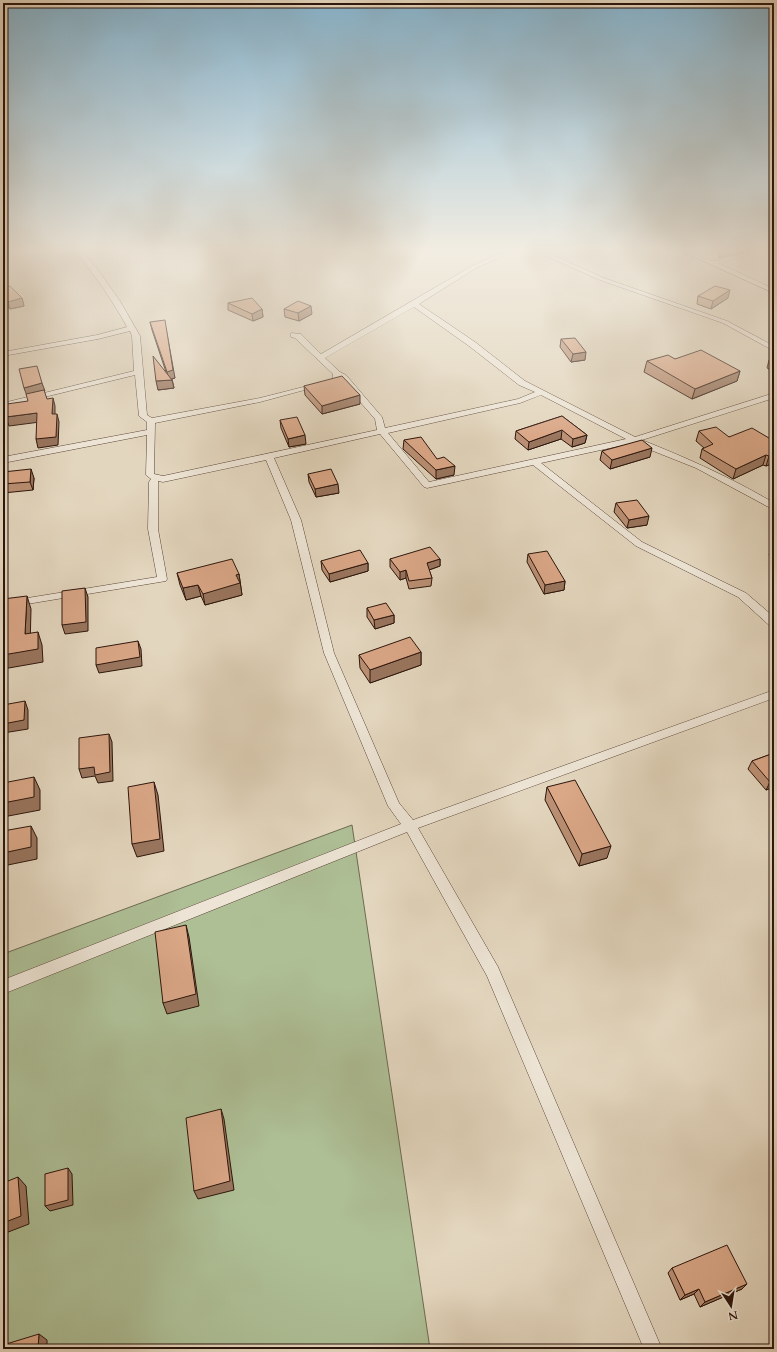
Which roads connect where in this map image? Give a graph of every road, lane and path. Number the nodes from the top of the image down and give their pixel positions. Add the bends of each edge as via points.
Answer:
1 (123, 313) edge
2 (398, 313) edge
3 (427, 313) edge
4 (700, 313) edge
5 (131, 328) junction
6 (294, 335) dead end
7 (774, 349) edge
8 (3, 354) edge
9 (320, 358) junction
10 (138, 372) junction
11 (337, 374) junction
12 (540, 393) junction
13 (774, 394) edge
14 (3, 405) edge
15 (151, 421) junction
16 (381, 430) junction
17 (151, 432) junction
18 (634, 440) junction
19 (269, 457) junction
20 (3, 460) edge
21 (535, 462) junction
22 (156, 478) junction
23 (774, 507) edge
24 (3, 605) edge
25 (774, 624) edge
26 (774, 694) edge
27 (411, 826) junction
28 (3, 987) edge
29 (653, 1349) edge

1 - 5 street
2 - 9 street
3 - 12 street via 522,383
4 - 7 street via 725,322
5 - 8 street via 98,337
5 - 10 street via 136,336
6 - 9 street
9 - 11 street
10 - 14 street
10 - 15 street via 143,416
11 - 15 street via 330,382 260,400
11 - 16 street via 343,377 379,419
12 - 16 street via 520,401
12 - 18 street
13 - 18 street
15 - 17 street
16 - 19 street
16 - 21 street via 428,485
17 - 20 street
17 - 22 street via 150,475
18 - 21 street
18 - 23 street via 699,466
19 - 22 street via 163,479
19 - 27 street via 296,520 329,653 394,806
21 - 25 street via 639,544 742,595
22 - 24 street via 153,482 153,530 162,579
26 - 27 street
27 - 28 street
27 - 29 street via 492,972

